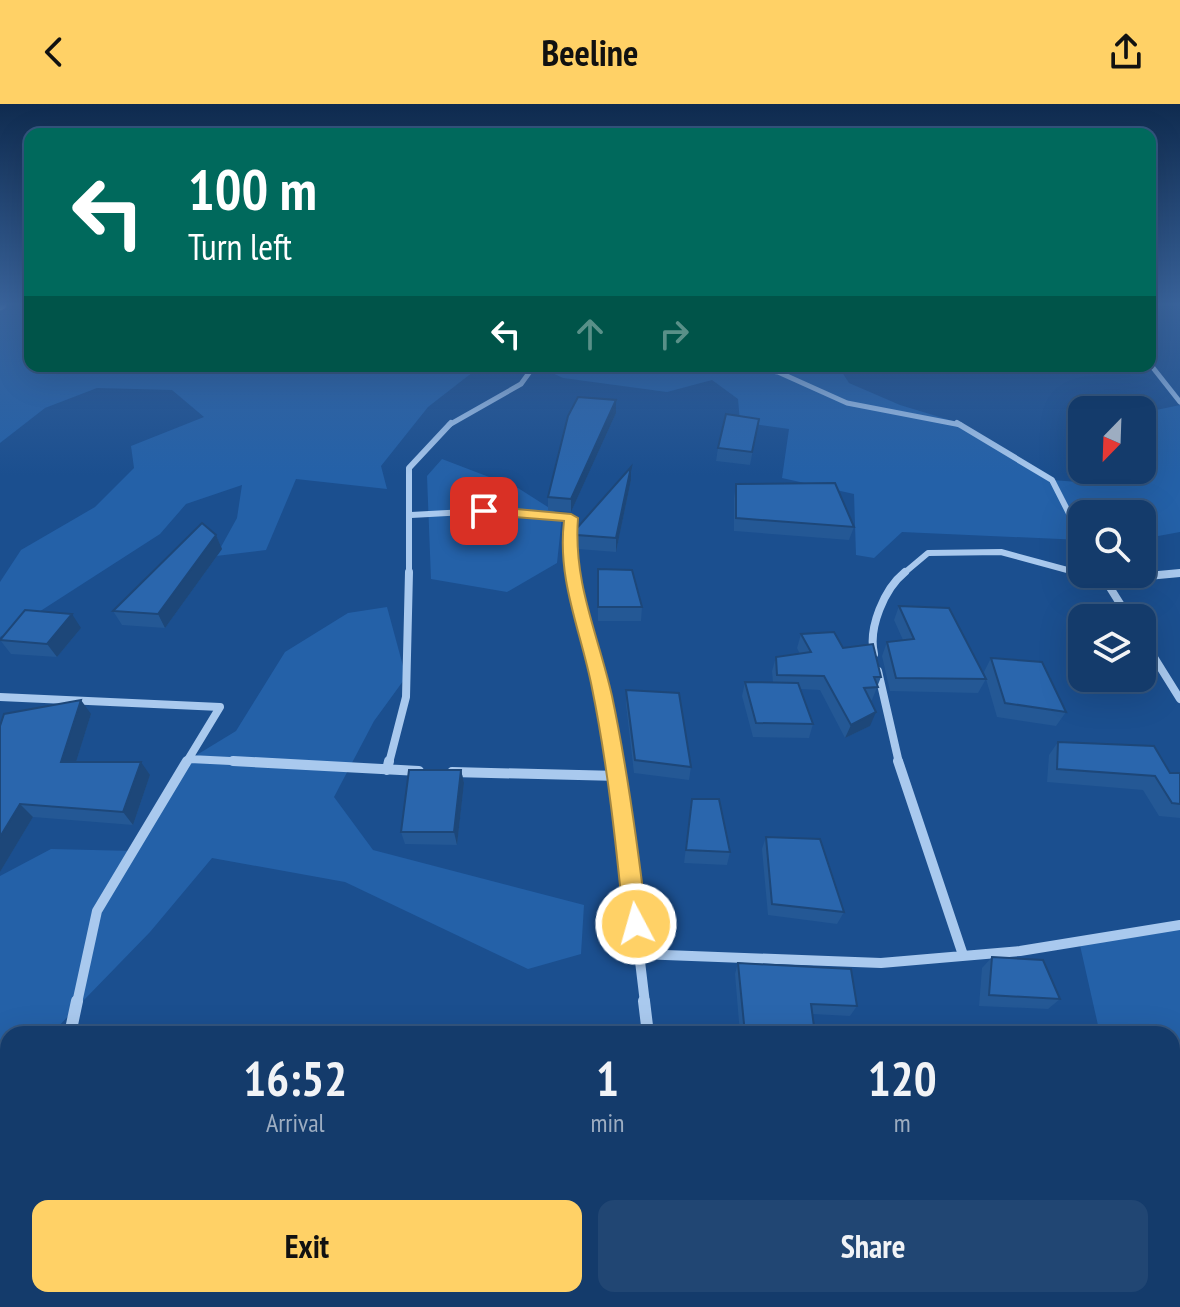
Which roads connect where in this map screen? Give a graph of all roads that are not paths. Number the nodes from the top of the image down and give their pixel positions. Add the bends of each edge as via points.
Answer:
1 (530, 372) edge
2 (778, 372) edge
3 (1156, 372) edge
4 (1180, 402) edge
5 (1068, 511) edge
6 (411, 515) junction
7 (1068, 570) edge
8 (1180, 573) edge
9 (1156, 574) edge
10 (1156, 660) edge
11 (0, 697) edge
12 (1180, 699) edge
13 (190, 759) junction
14 (387, 770) junction
15 (619, 776) junction
16 (1180, 925) edge
17 (639, 954) junction
18 (963, 955) junction
19 (72, 1026) edge
20 (647, 1026) edge

1 - 6 street via 521,384 452,422 409,468
2 - 5 street via 847,403 956,422 1052,480
3 - 4 street
6 - 14 street via 406,697
6 - 15 street via 484,511 571,518 575,598 595,657
7 - 18 street via 1001,552 928,553 894,581 870,636 898,761
8 - 9 street
10 - 12 street
11 - 13 street via 220,707
13 - 14 street
13 - 19 street via 97,911
14 - 15 street
15 - 17 street
16 - 18 street
17 - 18 street via 881,963
17 - 20 street

